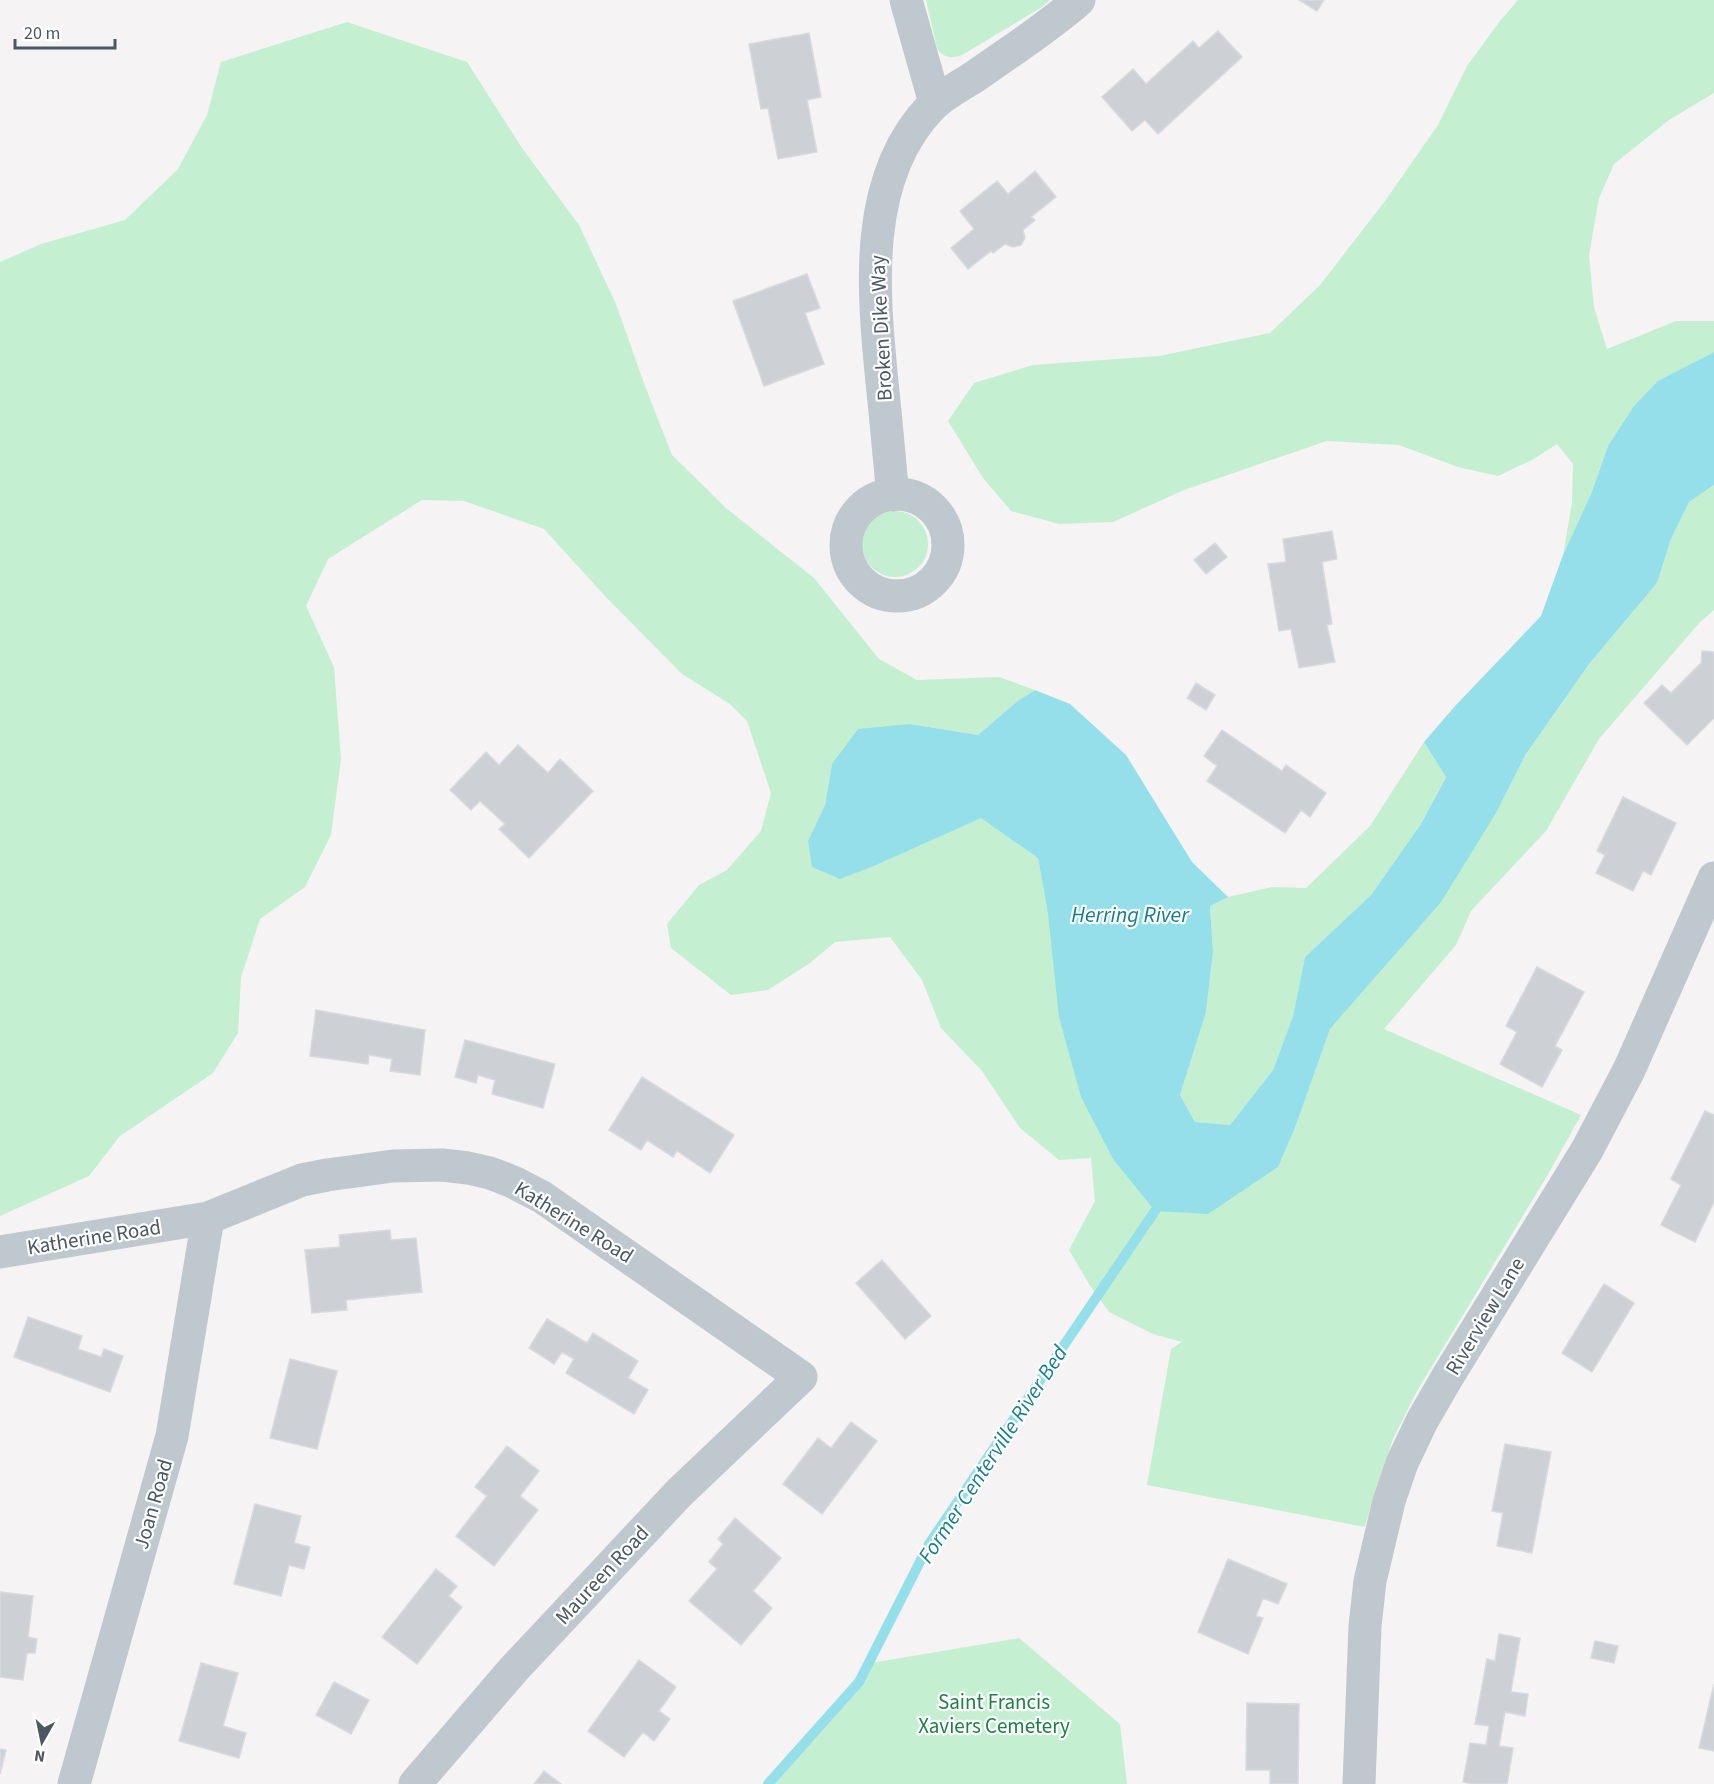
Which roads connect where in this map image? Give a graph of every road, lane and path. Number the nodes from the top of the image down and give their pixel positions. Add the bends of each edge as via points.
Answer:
1 (906, 0) edge
2 (1079, 0) edge
3 (935, 103) junction
4 (893, 495) dead end
5 (1714, 878) edge
6 (208, 1218) junction
7 (0, 1252) edge
8 (801, 1377) joint
9 (74, 1784) edge
10 (415, 1784) edge
11 (1359, 1784) edge

1 - 3 street
2 - 3 street, Broken Dike Way
3 - 4 street, Broken Dike Way via 915,123 897,159 878,231 876,323
5 - 11 street, Riverview Lane via 1629,1070 1587,1150 1448,1376 1402,1463 1370,1581
6 - 7 street, Katherine Road
6 - 8 street, Katherine Road via 302,1180 327,1175 418,1165 490,1173 571,1215
6 - 9 street, Joan Road via 172,1436
8 - 10 street, Maureen Road via 679,1494 513,1670

